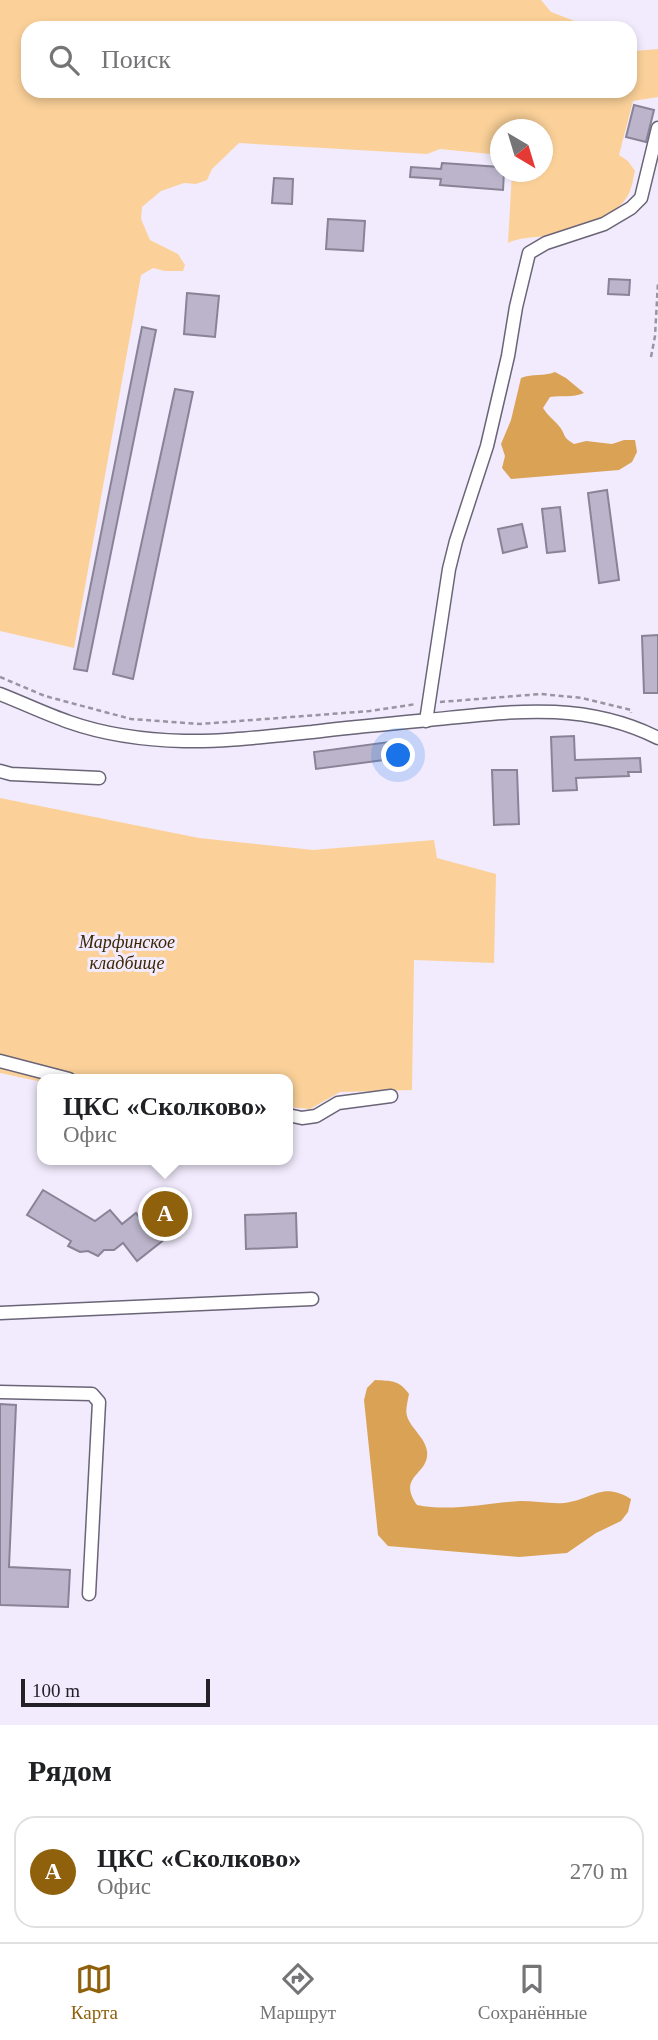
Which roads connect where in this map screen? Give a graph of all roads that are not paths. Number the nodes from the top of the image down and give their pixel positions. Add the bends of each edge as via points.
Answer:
1 (658, 128) edge
2 (0, 694) edge
3 (426, 721) junction
4 (658, 737) edge
5 (0, 771) edge
6 (99, 778) dead end
7 (0, 1061) edge
8 (50, 1074) edge
9 (391, 1096) dead end
10 (293, 1116) edge
11 (312, 1299) dead end
12 (0, 1313) edge
13 (0, 1392) edge
14 (89, 1594) dead end

1 - 3 street via 641,198 631,208 604,224 545,243 529,253 487,446 456,541
2 - 3 street via 68,722 146,739 228,741
3 - 4 street via 550,711 609,719
5 - 6 street
7 - 8 street
9 - 10 street via 338,1103 316,1116
11 - 12 street
13 - 14 street via 92,1394 99,1402

